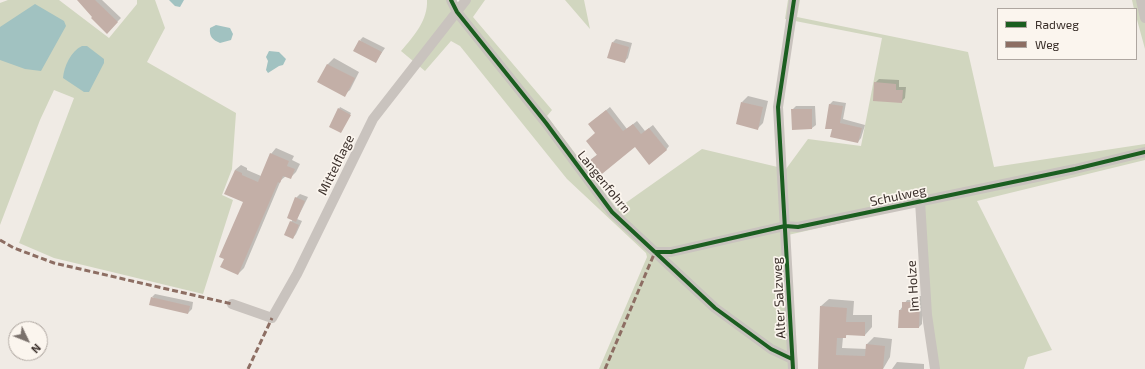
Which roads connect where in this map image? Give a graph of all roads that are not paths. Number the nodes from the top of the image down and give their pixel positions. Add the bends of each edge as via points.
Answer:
1 (451, 0) edge
2 (466, 0) edge
3 (794, 0) edge
4 (1141, 0) edge
5 (457, 12) junction
6 (1145, 18) edge
7 (1145, 152) edge
8 (920, 201) junction
9 (785, 226) junction
10 (655, 252) junction
11 (232, 304) dead end
12 (793, 364) edge
13 (935, 369) edge

1 - 5 street, Langenfohrn
2 - 5 street, Mittelflage
3 - 9 street, Alter Salzweg via 778,107
4 - 6 street
5 - 10 street, Langenfohrn via 546,123 612,212
5 - 11 street, Mittelflage via 373,119 298,274 272,318
7 - 8 street, Schulweg
8 - 9 street, Schulweg via 798,227
8 - 13 street, Im Holze via 927,315
9 - 10 street, Schulweg via 671,252
9 - 12 street, Alter Salzweg
10 - 12 street, Langenfohrn via 715,308

